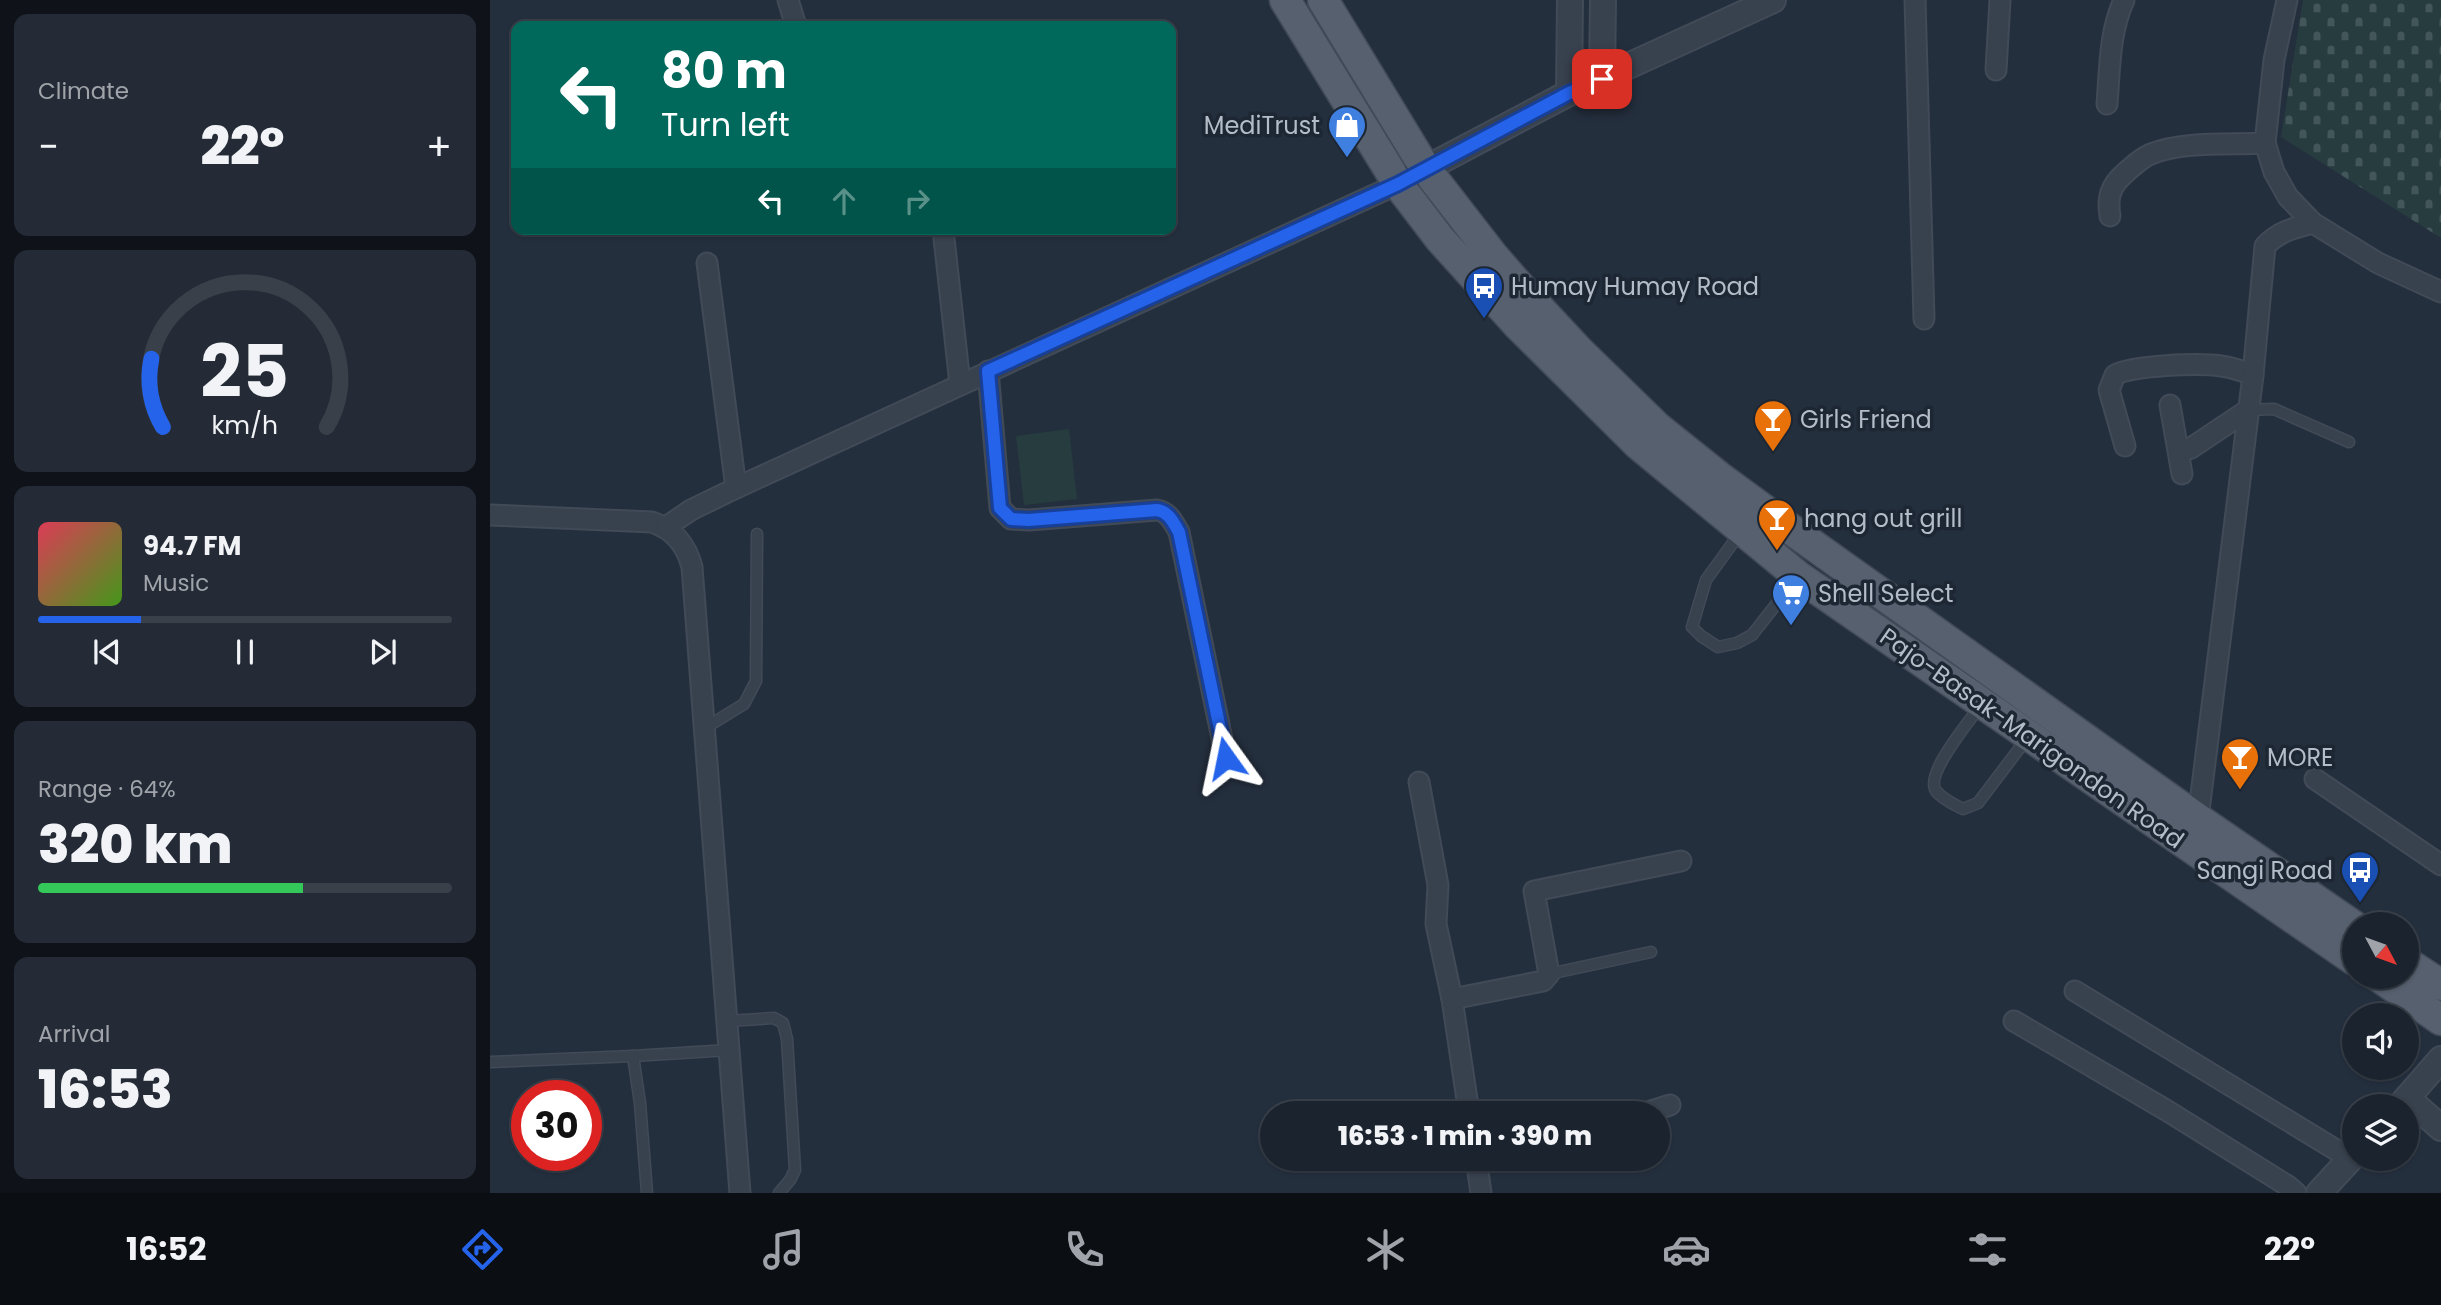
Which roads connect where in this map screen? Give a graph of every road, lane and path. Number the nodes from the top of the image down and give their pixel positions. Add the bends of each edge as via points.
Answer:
1 (788, 0) edge
2 (1285, 0) edge
3 (1323, 0) edge
4 (1570, 0) edge
5 (1603, 0) edge
6 (1773, 0) edge
7 (1915, 0) edge
8 (2000, 0) edge
9 (2124, 0) edge
10 (2287, 0) edge
11 (794, 21) edge
12 (1996, 70) dead end
13 (1602, 79) junction
14 (1569, 93) junction
15 (2107, 104) dead end
16 (2265, 143) junction
17 (1425, 168) junction
18 (1398, 184) junction
19 (2110, 216) dead end
20 (2313, 223) junction
21 (941, 235) edge
22 (707, 263) dead end
23 (2441, 292) edge
24 (1924, 318) dead end
25 (988, 371) junction
26 (2253, 375) junction
27 (960, 384) junction
28 (2170, 405) dead end
29 (2248, 410) junction
30 (2349, 442) dead end
31 (2125, 446) dead end
32 (2179, 452) junction
33 (2182, 474) dead end
34 (736, 488) junction
35 (490, 515) edge
36 (666, 527) junction
37 (1742, 530) junction
38 (757, 534) dead end
39 (1798, 576) junction
40 (1983, 703) junction
41 (704, 728) junction
42 (2029, 735) junction
43 (1226, 758) dead end
44 (2315, 779) dead end
45 (1419, 782) dead end
46 (2198, 819) junction
47 (1681, 861) dead end
48 (2441, 864) edge
49 (2342, 918) edge
50 (1651, 951) dead end
51 (2342, 952) edge
52 (2419, 970) edge
53 (1549, 974) junction
54 (2441, 985) edge
55 (2397, 989) edge
56 (2075, 991) dead end
57 (1452, 999) junction
58 (2441, 1020) edge
59 (727, 1021) junction
60 (2014, 1021) dead end
61 (729, 1050) junction
62 (633, 1056) junction
63 (2441, 1059) edge
64 (490, 1062) edge
65 (2411, 1094) edge
66 (1466, 1101) edge
67 (2419, 1113) edge
68 (2441, 1128) edge
69 (2342, 1151) edge
70 (2342, 1168) edge
71 (1479, 1171) edge
72 (647, 1193) edge
73 (740, 1193) edge
74 (779, 1193) edge
75 (1480, 1193) edge
76 (2296, 1193) edge
77 (2319, 1193) edge

1 - 11 street
2 - 18 main road, Pajo-Basak-Marigondon Road
3 - 17 main road, Pajo-Basak-Marigondon Road
4 - 14 street
5 - 13 street
6 - 13 street
7 - 24 street
8 - 12 street
9 - 15 street via 2111,38
10 - 16 street via 2274,60
13 - 14 street
14 - 17 street
16 - 19 street via 2176,147 2151,154 2118,179 2107,202
16 - 20 street via 2288,197
17 - 18 street
17 - 46 main road, Pajo-Basak-Marigondon Road via 1537,306 1658,428 1768,513
18 - 25 street
18 - 37 main road, Pajo-Basak-Marigondon Road via 1440,239 1561,369 1639,445
20 - 23 street via 2378,263
20 - 26 street via 2285,230 2266,246
21 - 27 street
22 - 34 street
25 - 27 street
25 - 43 street via 1000,508 1011,519 1157,510 1170,517 1179,532
26 - 29 street
26 - 31 street via 2217,365 2123,370 2115,375 2109,390
27 - 34 street
28 - 32 street
29 - 30 lane via 2274,410
29 - 32 street
29 - 46 street
32 - 33 street
34 - 36 street
35 - 36 street via 652,522
36 - 41 street via 689,555 692,567
37 - 39 main road, Pajo-Basak-Marigondon Road
37 - 39 lane via 1706,580 1692,627 1701,636 1718,647 1752,635
38 - 41 lane via 756,681 744,704
39 - 40 main road, Pajo-Basak-Marigondon Road
40 - 42 main road, Pajo-Basak-Marigondon Road
40 - 42 lane via 1942,759 1934,783 1954,805 1963,809 1978,803
41 - 59 street
42 - 51 main road, Pajo-Basak-Marigondon Road
44 - 48 street
45 - 57 street via 1438,886 1436,924
46 - 49 main road, Pajo-Basak-Marigondon Road
47 - 53 street via 1534,891
50 - 53 lane
52 - 54 main road
53 - 57 street via 1543,981
55 - 58 main road
56 - 69 street
57 - 66 street
59 - 61 street
59 - 74 lane via 774,1018 783,1023 795,1170
60 - 76 street
61 - 62 lane
61 - 73 street
62 - 64 lane
62 - 72 lane
63 - 65 street
67 - 68 street
70 - 77 street
71 - 75 street

